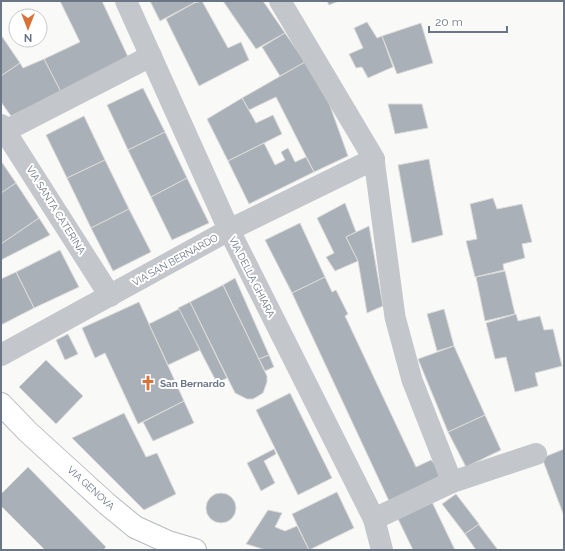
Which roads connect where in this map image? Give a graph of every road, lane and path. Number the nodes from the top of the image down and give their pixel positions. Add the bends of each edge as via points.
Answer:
1 (126, 1) edge
2 (280, 1) edge
3 (151, 56) junction
4 (3, 128) edge
5 (374, 159) junction
6 (229, 230) junction
7 (110, 296) junction
8 (1, 355) edge
9 (1, 404) edge
10 (536, 454) dead end
11 (452, 482) junction
12 (374, 519) junction
13 (195, 550) edge
14 (382, 550) edge

1 - 3 street, VIA DELLA GHIARA
2 - 5 street
3 - 4 street
3 - 6 street, VIA DELLA GHIARA
4 - 7 street, VIA SANTA CATERINA
5 - 6 street, VIA SAN BERNARDO
5 - 11 street via 395,317 412,380
6 - 7 street, VIA SAN BERNARDO
6 - 12 street, VIA DELLA GHIARA
7 - 8 street, VIA SAN BERNARDO
9 - 13 main road, VIA GENOVA via 107,504 136,527 168,542
10 - 11 street
11 - 12 street
12 - 14 street, VIA DELLA GHIARA

